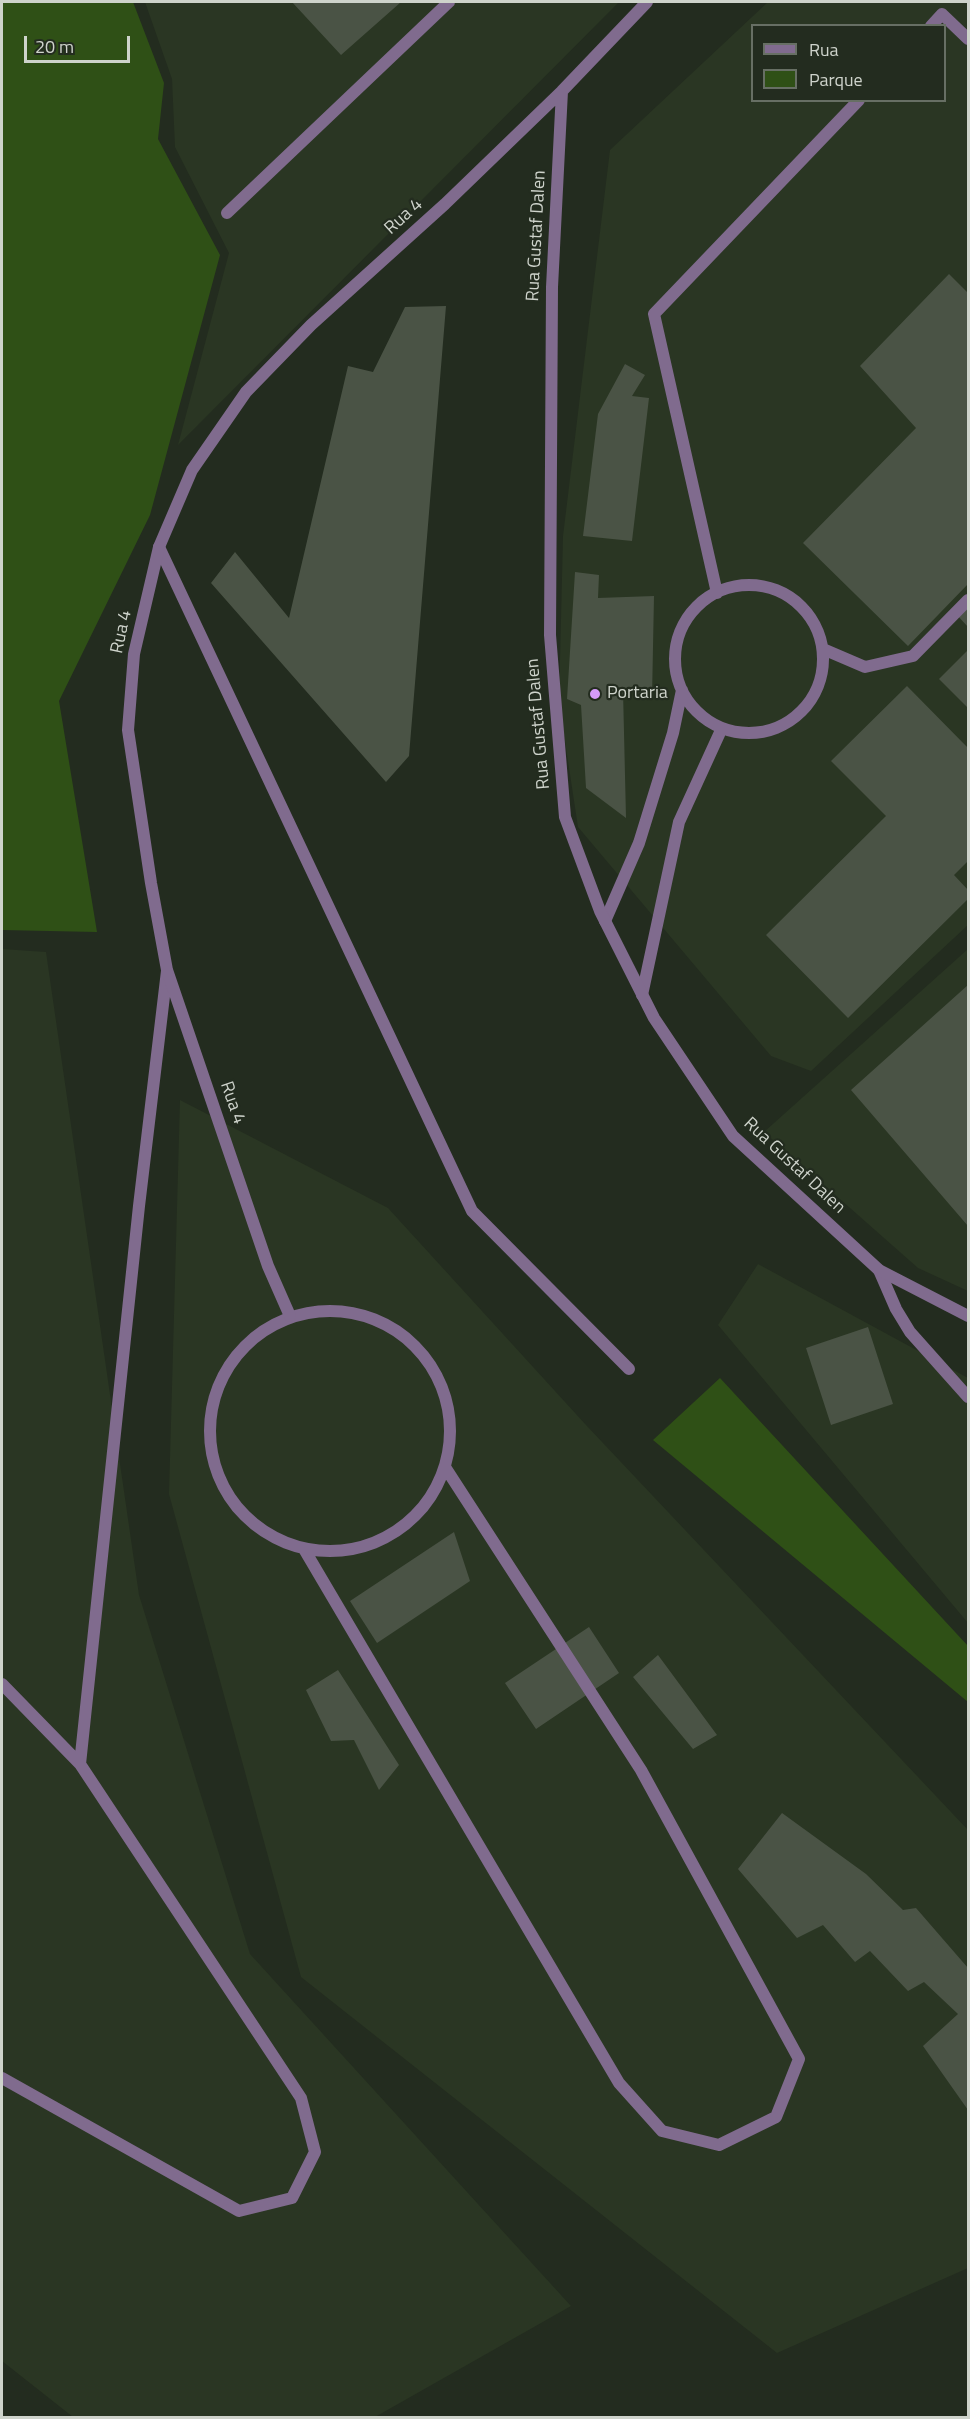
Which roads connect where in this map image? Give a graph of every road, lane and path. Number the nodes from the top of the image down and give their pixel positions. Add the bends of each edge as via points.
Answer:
1 (448, 2) edge
2 (647, 2) edge
3 (933, 24) edge
4 (969, 39) edge
5 (562, 90) junction
6 (857, 102) edge
7 (227, 213) dead end
8 (159, 548) junction
9 (717, 593) junction
10 (969, 600) edge
11 (823, 649) junction
12 (682, 690) junction
13 (722, 728) junction
14 (605, 921) junction
15 (168, 970) junction
16 (642, 995) junction
17 (879, 1270) junction
18 (290, 1316) junction
19 (969, 1316) edge
20 (629, 1369) dead end
21 (969, 1397) edge
22 (445, 1467) junction
23 (304, 1549) junction
24 (2, 1684) edge
25 (80, 1764) junction
26 (2, 2078) edge

1 - 7 street
2 - 5 street
3 - 4 street via 942,14
5 - 8 street, Rua 4 via 445,204 311,325 246,392 192,470
5 - 14 street, Rua Gustaf Dalen via 552,287 550,635 565,817
6 - 9 street via 654,314
8 - 15 street, Rua 4 via 134,654 128,730
8 - 20 street via 472,1211
9 - 11 street via 754,584 778,590 800,604 816,624
9 - 12 street via 705,598 688,617 677,640 674,665
10 - 11 street via 913,656 865,667
11 - 13 street via 821,674 812,698 795,717 772,729 747,733
12 - 13 street via 691,706
12 - 14 street via 639,843
13 - 16 street via 679,822
14 - 16 street, Rua Gustaf Dalen
15 - 18 street, Rua 4 via 268,1266
15 - 25 street
16 - 17 street, Rua Gustaf Dalen via 733,1136
17 - 19 street, Rua Gustaf Dalen
17 - 21 street via 910,1332
18 - 22 street via 334,1310 377,1319 414,1344 440,1380 450,1423
18 - 23 street via 252,1339 223,1373 210,1427 213,1461 231,1501 263,1532
22 - 23 street via 423,1506 390,1535 348,1550
22 - 23 street via 641,1770 799,2059 776,2117 719,2145 662,2131 619,2083
24 - 25 street
25 - 26 street via 301,2098 315,2152 292,2198 239,2211

